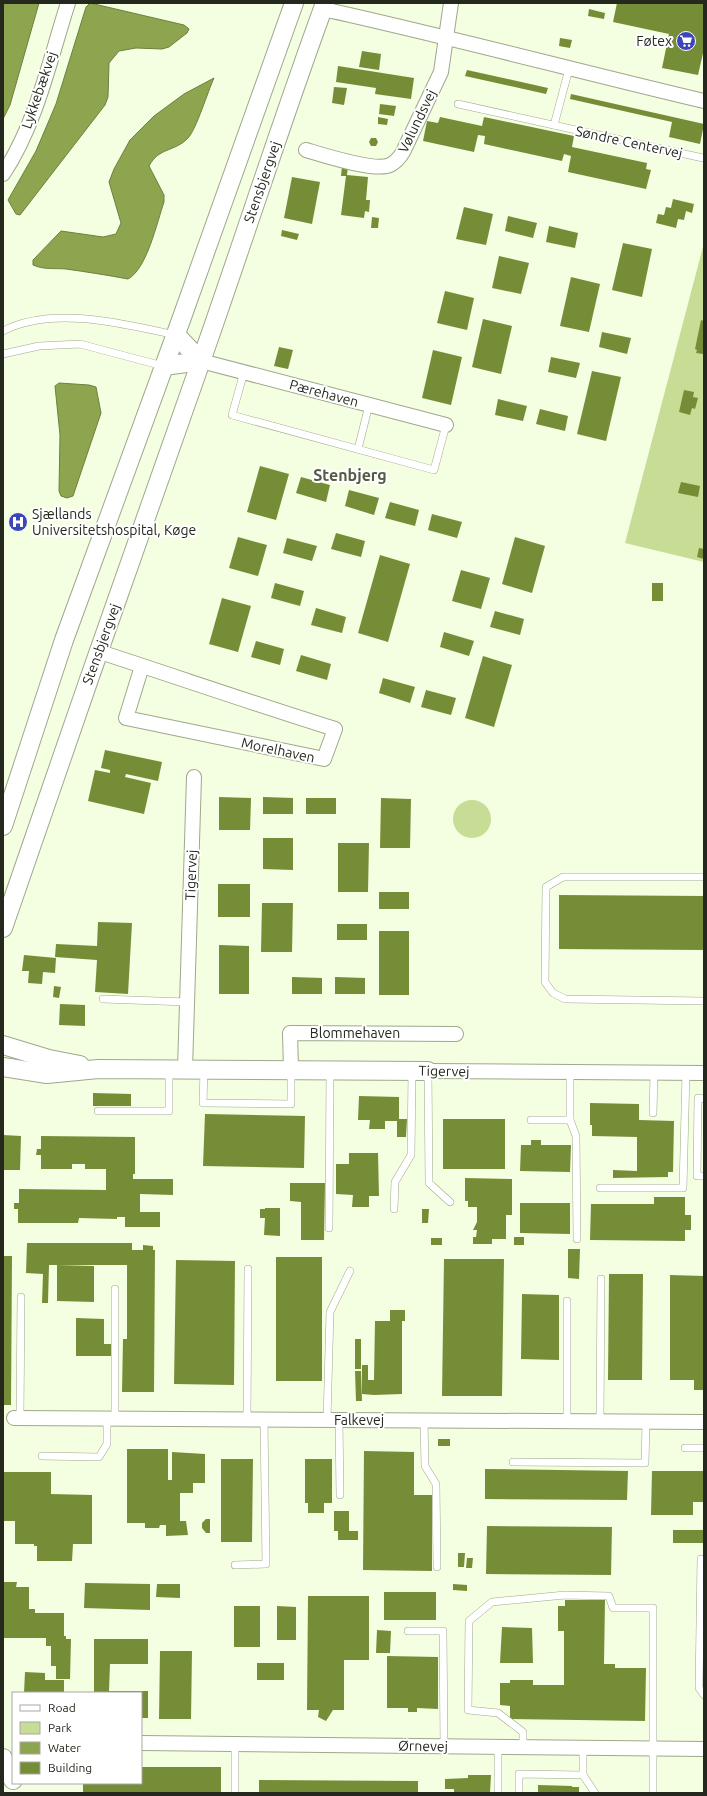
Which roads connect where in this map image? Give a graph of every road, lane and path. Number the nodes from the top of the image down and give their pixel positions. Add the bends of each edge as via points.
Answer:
1 (68, 3) edge
2 (294, 3) edge
3 (301, 3) edge
4 (451, 3) edge
5 (324, 6) edge
6 (445, 37) junction
7 (569, 69) junction
8 (704, 101) edge
9 (458, 104) dead end
10 (554, 125) junction
11 (306, 150) dead end
12 (703, 158) edge
13 (3, 174) edge
14 (3, 331) edge
15 (176, 335) junction
16 (3, 354) edge
17 (201, 362) junction
18 (164, 366) junction
19 (244, 372) junction
20 (369, 405) junction
21 (446, 425) joint
22 (358, 449) junction
23 (98, 651) junction
24 (142, 666) junction
25 (194, 777) dead end
26 (3, 826) edge
27 (704, 878) edge
28 (3, 928) edge
29 (103, 999) dead end
30 (704, 1001) edge
31 (187, 1002) junction
32 (456, 1034) dead end
33 (3, 1045) edge
34 (3, 1067) edge
35 (98, 1069) junction
36 (177, 1069) junction
37 (204, 1069) junction
38 (291, 1070) junction
39 (330, 1070) junction
40 (420, 1071) junction
41 (570, 1072) junction
42 (654, 1073) junction
43 (686, 1073) junction
44 (704, 1073) edge
45 (704, 1099) edge
46 (98, 1111) dead end
47 (653, 1113) dead end
48 (531, 1120) dead end
49 (570, 1120) junction
50 (704, 1176) edge
51 (600, 1188) dead end
52 (450, 1202) dead end
53 (394, 1209) dead end
54 (329, 1228) dead end
55 (577, 1239) dead end
56 (248, 1269) dead end
57 (350, 1271) dead end
58 (601, 1278) dead end
59 (115, 1289) dead end
60 (21, 1297) dead end
61 (567, 1301) dead end
62 (17, 1418) joint
63 (111, 1419) junction
64 (247, 1420) junction
65 (264, 1420) junction
66 (333, 1420) junction
67 (424, 1420) junction
68 (567, 1421) junction
69 (600, 1422) junction
70 (646, 1422) junction
71 (704, 1422) edge
72 (685, 1448) dead end
73 (704, 1448) edge
74 (42, 1456) dead end
75 (513, 1462) dead end
76 (340, 1495) dead end
77 (701, 1559) dead end
78 (235, 1565) dead end
79 (437, 1567) dead end
80 (408, 1631) dead end
81 (704, 1695) edge
82 (142, 1743) edge
83 (235, 1744) junction
84 (444, 1746) junction
85 (498, 1746) junction
86 (523, 1747) junction
87 (583, 1747) junction
88 (654, 1748) junction
89 (704, 1749) edge
90 (3, 1758) edge
91 (583, 1775) junction
92 (12, 1778) edge
93 (14, 1784) edge
94 (19, 1793) edge
95 (235, 1793) edge
96 (498, 1793) edge
97 (519, 1793) edge
98 (595, 1793) edge
99 (654, 1793) edge

1 - 13 street, Lykkebækvej via 35,108 16,155
2 - 15 street
3 - 5 street
4 - 6 street
5 - 6 street
5 - 17 street, Stensbjergvej
6 - 7 street
6 - 11 street, Vølundsvej via 440,72 397,160 390,165 367,166
7 - 8 street
7 - 10 lane
9 - 10 lane, Søndre Centervej
10 - 12 lane, Søndre Centervej
14 - 15 lane via 48,318 84,318
15 - 17 street
15 - 18 street
16 - 18 lane via 39,346 80,344
17 - 18 street
17 - 19 street, Pærehaven
17 - 23 street, Stensbjergvej
18 - 26 street via 64,640
19 - 20 street, Pærehaven
19 - 22 lane via 232,415
20 - 21 street, Pærehaven
20 - 22 lane
21 - 22 lane via 434,470
23 - 24 street, Morelhaven
23 - 28 street, Stensbjergvej
24 - 24 street, Morelhaven via 126,718 324,759 334,729
25 - 31 street, Tigervej
27 - 30 lane via 563,877 546,887 545,982 553,993 565,999
29 - 31 lane
31 - 36 street, Tigervej
32 - 38 street, Blommehaven via 290,1033
33 - 35 street, Tigervej via 49,1059
34 - 35 street, Tigervej via 47,1074
35 - 36 street, Tigervej
36 - 37 street, Tigervej
36 - 46 lane via 169,1111
37 - 38 street, Tigervej
37 - 38 lane via 203,1103 291,1104
38 - 39 street, Tigervej
39 - 40 street, Tigervej
39 - 54 lane
40 - 41 street, Tigervej
40 - 52 lane via 429,1183
40 - 53 lane via 411,1155 395,1182
41 - 42 street, Tigervej
41 - 49 lane
42 - 43 street, Tigervej
42 - 47 lane
43 - 44 street, Tigervej
43 - 51 lane via 684,1188
45 - 50 lane via 698,1098 697,1176
48 - 49 lane
49 - 55 lane via 576,1136
56 - 64 lane
57 - 66 lane via 330,1312
58 - 69 lane
59 - 63 lane
60 - 62 lane
61 - 68 lane
62 - 63 street, Falkevej
63 - 64 street, Falkevej
63 - 74 lane via 107,1444 99,1457
64 - 65 street, Falkevej
65 - 66 street, Falkevej
65 - 78 lane via 266,1564
66 - 67 street, Falkevej
66 - 76 lane
67 - 68 street, Falkevej
67 - 79 lane via 425,1466 436,1484
68 - 69 street, Falkevej
69 - 70 street, Falkevej
70 - 71 street, Falkevej
70 - 75 lane via 646,1463
72 - 73 lane
77 - 81 lane via 699,1688
80 - 84 lane via 443,1631
82 - 83 street, Ørnevej
83 - 84 street, Ørnevej
83 - 95 lane
84 - 85 street, Ørnevej
85 - 86 street, Ørnevej
85 - 96 lane
86 - 87 street, Ørnevej
86 - 88 lane via 523,1732 498,1713 468,1710 469,1621 492,1602 565,1595 609,1596 613,1608 653,1608
87 - 88 street, Ørnevej
87 - 91 lane
88 - 89 street, Ørnevej
88 - 99 lane
90 - 92 street
91 - 97 lane via 519,1774
91 - 98 lane
93 - 94 street

